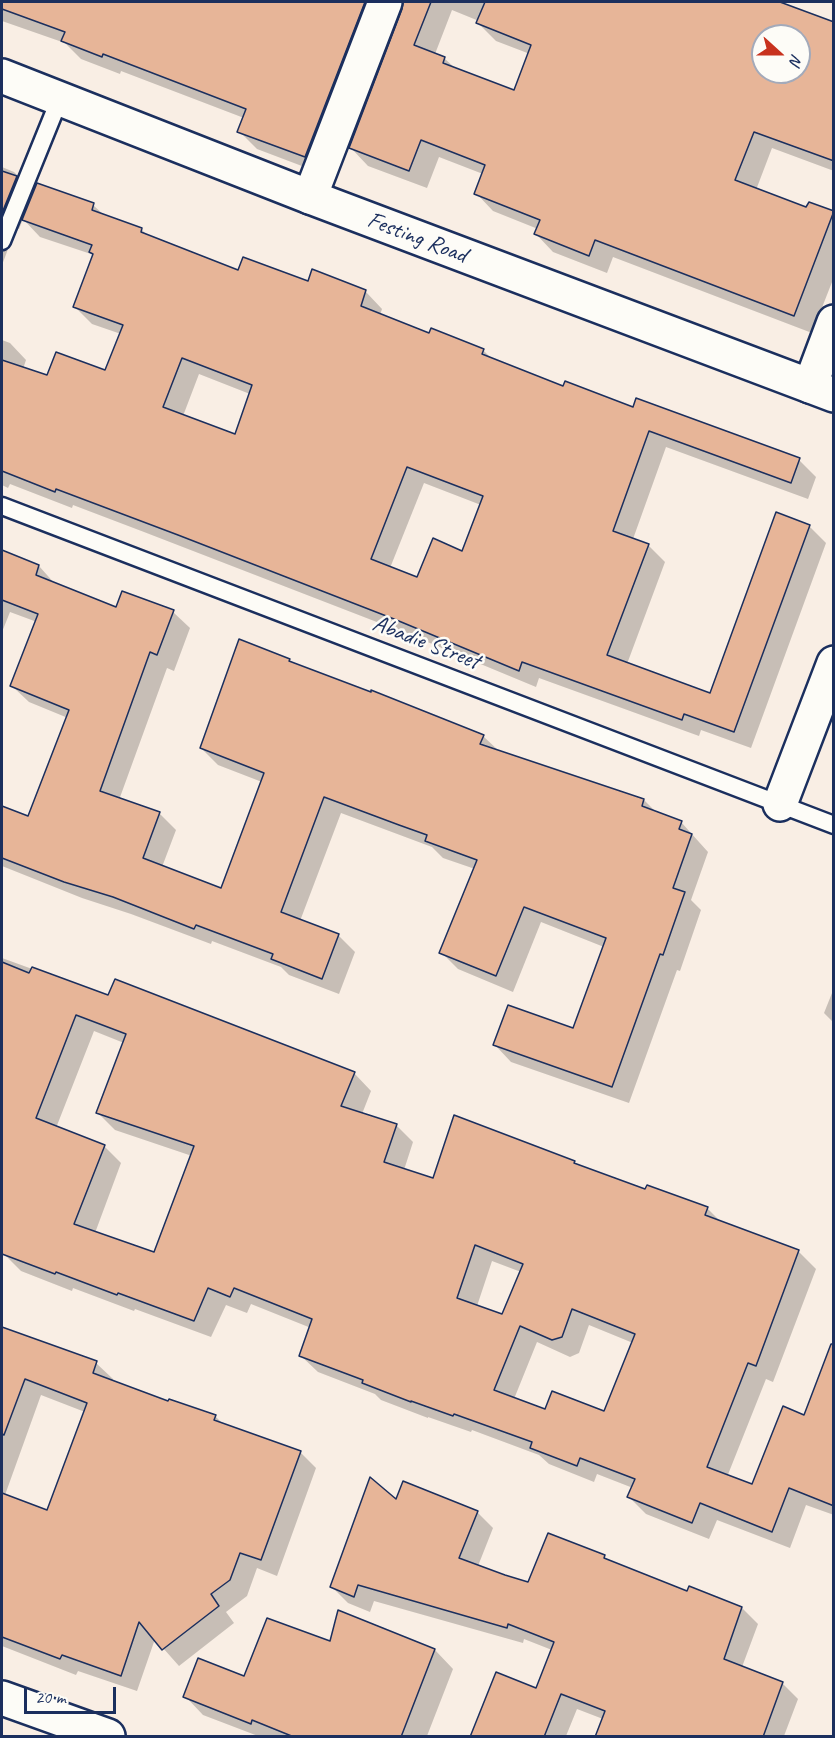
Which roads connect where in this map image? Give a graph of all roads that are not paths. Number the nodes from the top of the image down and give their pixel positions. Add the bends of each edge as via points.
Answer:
1 (385, 2) edge
2 (2, 76) edge
3 (60, 98) junction
4 (310, 197) junction
5 (2, 241) edge
6 (834, 322) edge
7 (822, 391) edge
8 (2, 506) edge
9 (834, 663) edge
10 (780, 804) junction
11 (834, 825) edge
12 (2, 1698) edge
13 (108, 1737) edge

1 - 4 street
2 - 3 street, Festing Road
3 - 4 street, Festing Road
3 - 5 lane
4 - 7 street, Festing Road
6 - 7 street
8 - 10 lane, Abadie Street
9 - 10 street
10 - 11 lane, Abadie Street
12 - 13 street

